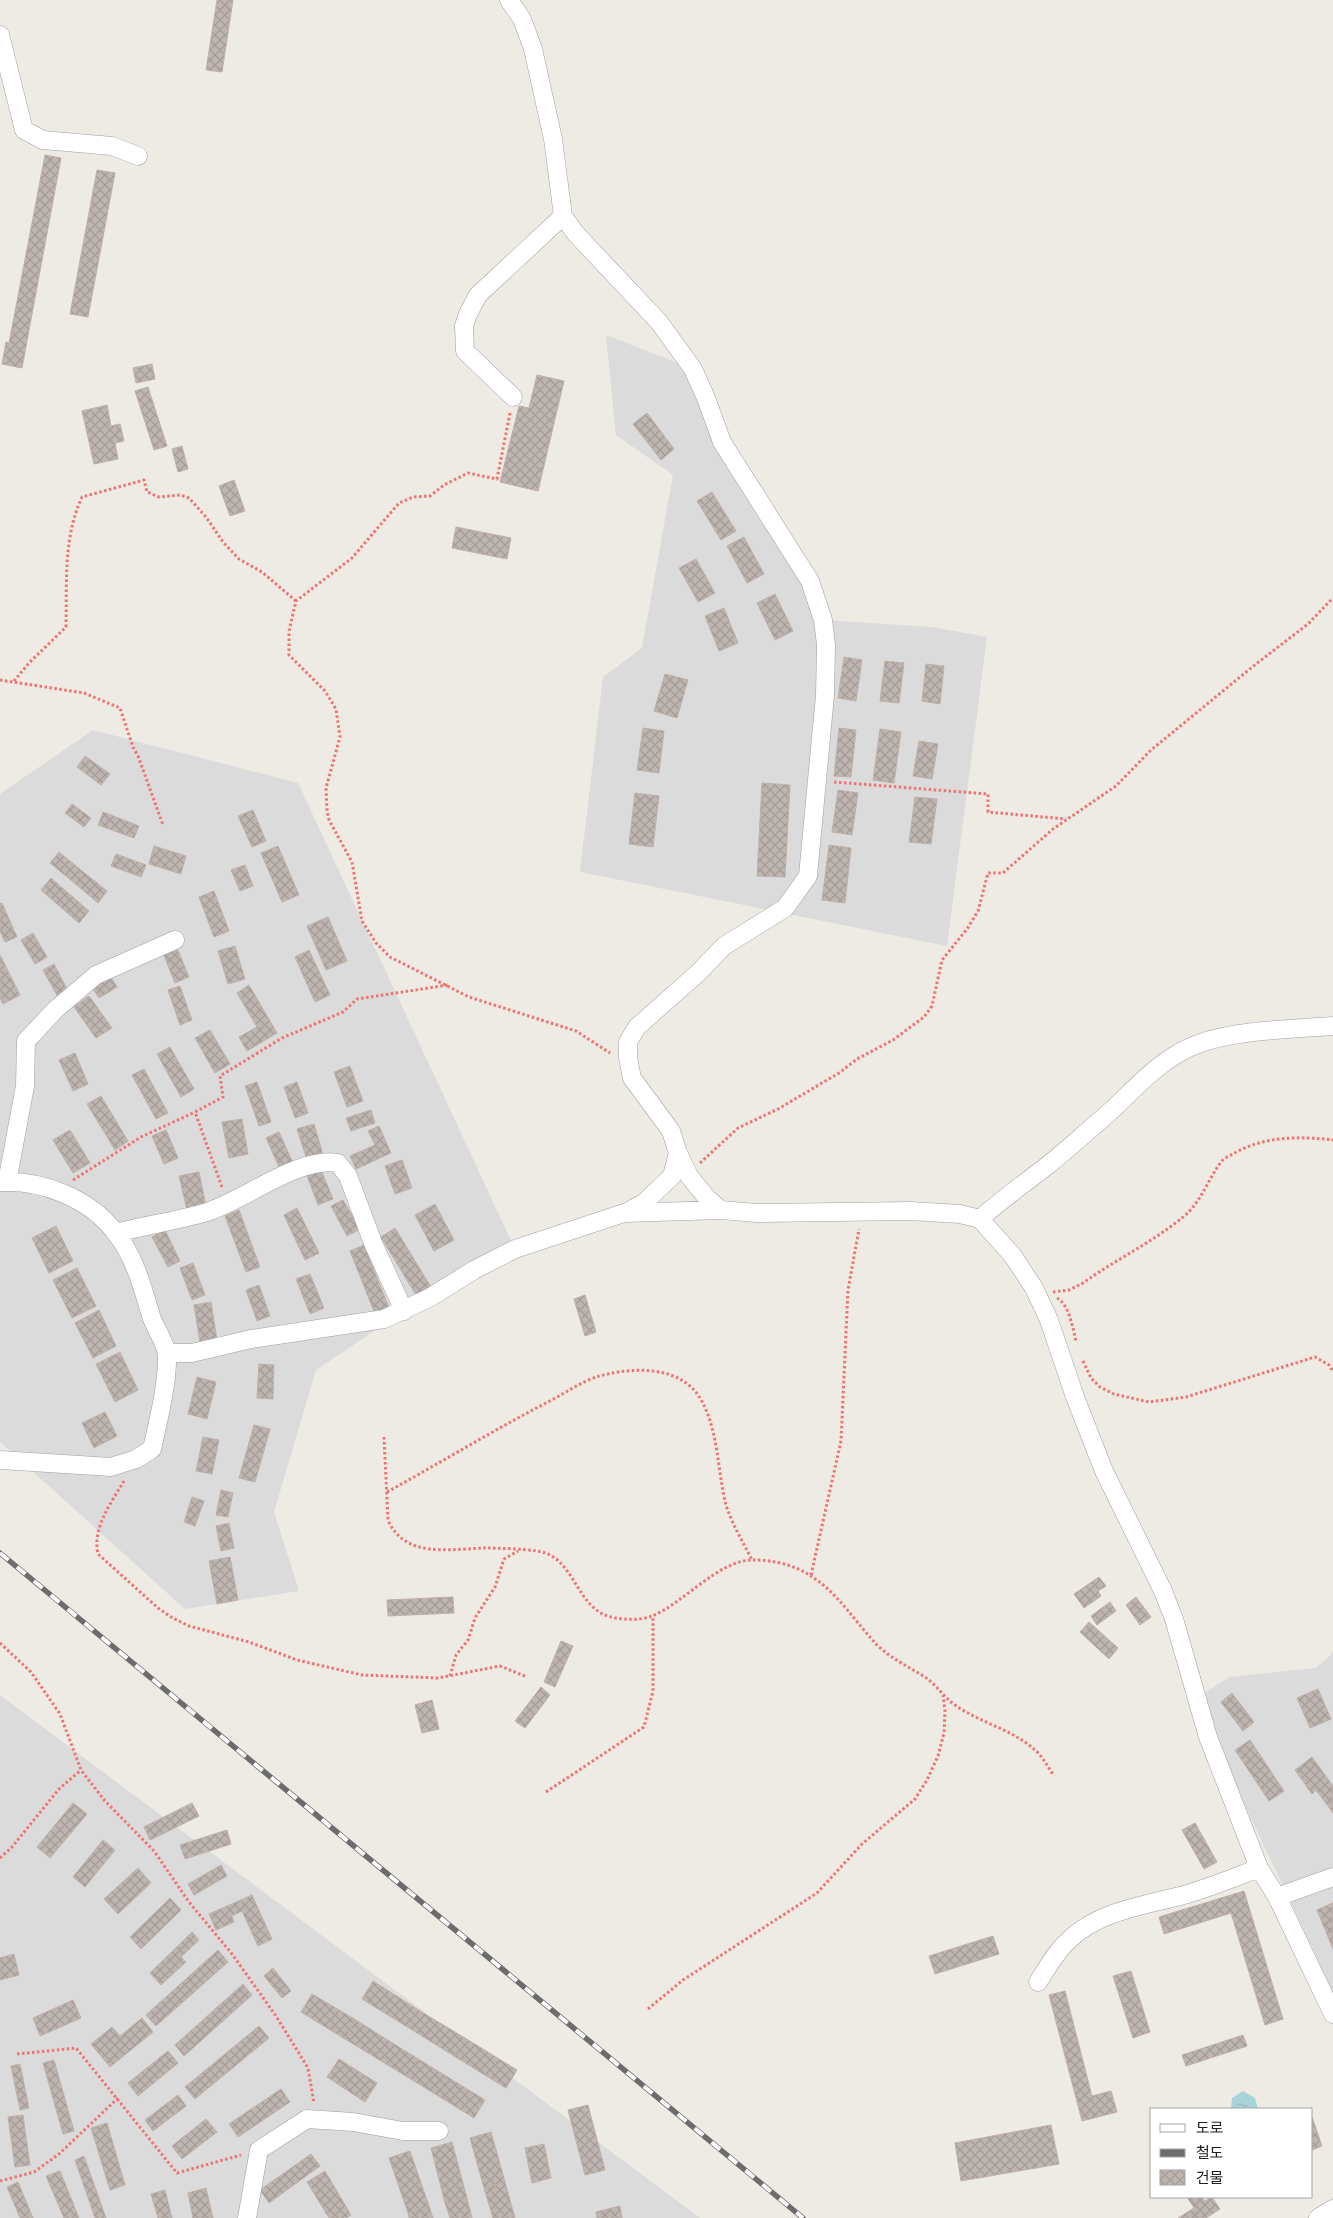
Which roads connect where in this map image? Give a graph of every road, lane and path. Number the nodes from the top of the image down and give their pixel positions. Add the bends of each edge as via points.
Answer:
1 (509, 0) edge
2 (0, 35) edge
3 (138, 156) dead end
4 (563, 216) junction
5 (513, 397) joint
6 (1333, 598) edge
7 (296, 601) junction
8 (0, 680) edge
9 (14, 681) junction
10 (817, 780) junction
11 (1067, 819) junction
12 (163, 825) dead end
13 (176, 940) dead end
14 (448, 985) junction
15 (1333, 1026) edge
16 (632, 1078) junction
17 (195, 1112) junction
18 (1333, 1140) edge
19 (681, 1161) junction
20 (4, 1182) edge
21 (55, 1190) junction
22 (228, 1204) junction
23 (721, 1210) junction
24 (869, 1211) junction
25 (624, 1213) junction
26 (980, 1219) junction
27 (116, 1233) junction
28 (404, 1311) junction
29 (1077, 1345) dead end
30 (167, 1353) junction
31 (1080, 1353) dead end
32 (1333, 1371) edge
33 (384, 1437) dead end
34 (136, 1459) junction
35 (0, 1460) edge
36 (387, 1492) junction
37 (519, 1550) junction
38 (752, 1560) junction
39 (811, 1575) junction
40 (653, 1616) junction
41 (0, 1643) edge
42 (450, 1676) junction
43 (527, 1677) dead end
44 (943, 1694) junction
45 (81, 1770) junction
46 (1054, 1776) dead end
47 (546, 1792) dead end
48 (0, 1858) edge
49 (1259, 1868) junction
50 (1333, 1877) edge
51 (1277, 1897) junction
52 (1038, 1982) dead end
53 (648, 2008) dead end
54 (1333, 2014) edge
55 (17, 2054) dead end
56 (118, 2098) junction
57 (316, 2120) junction
58 (439, 2131) dead end
59 (259, 2150) junction
60 (0, 2181) edge
61 (1333, 2209) edge
62 (247, 2218) edge
63 (1318, 2218) edge

1 - 4 street via 522,19 533,49 553,139
2 - 3 street via 24,130 43,140 112,146
4 - 5 street via 478,295 464,326 465,351
4 - 10 street via 679,348 693,369 722,442 810,581 820,607 826,645
5 - 7 path via 496,479 468,473 430,496 413,497 399,503 352,558
6 - 11 path via 1308,624 1152,750 1116,786
7 - 9 path via 262,572 239,559 189,498 180,494 159,497 147,492 144,480 82,497 73,516 67,556 66,627
7 - 14 path via 289,630 289,655 326,690 336,709 340,737 326,788 327,811 352,862 362,921 390,957
8 - 9 path
9 - 12 path via 84,693 120,708
10 - 11 path via 988,794 988,812
10 - 16 street via 808,876 785,908 724,946 637,1027 628,1042
11 - 19 path via 1003,873 988,873 978,911 968,929 942,960 932,1006 924,1017 816,1087 738,1128 698,1164
13 - 20 street via 96,975 55,1010 26,1041 25,1086
14 - 16 path via 469,997 576,1031 618,1058
14 - 17 path via 357,998 343,1012 282,1038 220,1076 223,1097
15 - 26 street via 1220,1038 1182,1050
16 - 19 street via 671,1131
17 - 21 path via 141,1137
17 - 22 path
18 - 29 path via 1284,1139 1242,1148 1222,1160 1199,1202 1184,1218 1083,1283 1069,1290 1048,1292 1061,1300
19 - 23 street via 699,1190
19 - 25 street via 672,1176 645,1202
20 - 21 street via 33,1184
21 - 27 street via 93,1210
22 - 27 street
22 - 28 street via 303,1166 328,1161 338,1163 348,1176 373,1243
23 - 24 street via 765,1213
23 - 25 street
24 - 26 street via 938,1212
24 - 39 path via 862,1220 848,1290 840,1441
25 - 28 street via 515,1248
26 - 49 street via 1013,1256 1034,1288 1049,1320 1104,1471 1174,1619 1208,1737
27 - 30 street via 126,1248
28 - 30 street via 369,1323 251,1339 192,1353
30 - 34 street via 152,1449
31 - 32 path via 1091,1378 1100,1387 1114,1394 1149,1402 1186,1397 1315,1357
33 - 36 path
34 - 35 street via 111,1467
34 - 42 path via 106,1512 95,1542 104,1561 158,1608 189,1626 337,1671 405,1678
36 - 37 path via 388,1520 393,1532 405,1541 421,1548
36 - 38 path via 595,1378 644,1369 660,1372 686,1384 699,1396 707,1411 727,1506
37 - 40 path via 553,1556 565,1566 587,1603 601,1613 614,1618
37 - 42 path via 504,1558 495,1587 475,1618
38 - 39 path via 784,1564
38 - 40 path via 739,1562 715,1574
39 - 44 path via 831,1592 880,1647 926,1678
40 - 47 path via 653,1691 644,1727
41 - 45 path via 31,1672 60,1714
42 - 43 path via 500,1666
44 - 46 path via 969,1713 1035,1750
44 - 53 path via 942,1741 927,1780 914,1800 862,1844 817,1893 683,1980
45 - 48 path via 59,1789
45 - 57 path via 105,1801 154,1851 276,2016 308,2068
49 - 51 street
49 - 52 street via 1089,1924 1056,1953
50 - 51 street
51 - 54 street
55 - 56 path via 76,2048
56 - 59 path via 177,2173
56 - 60 path via 59,2154 34,2172
57 - 58 street via 353,2122 403,2131
57 - 59 street via 307,2119
59 - 62 street
61 - 63 street

